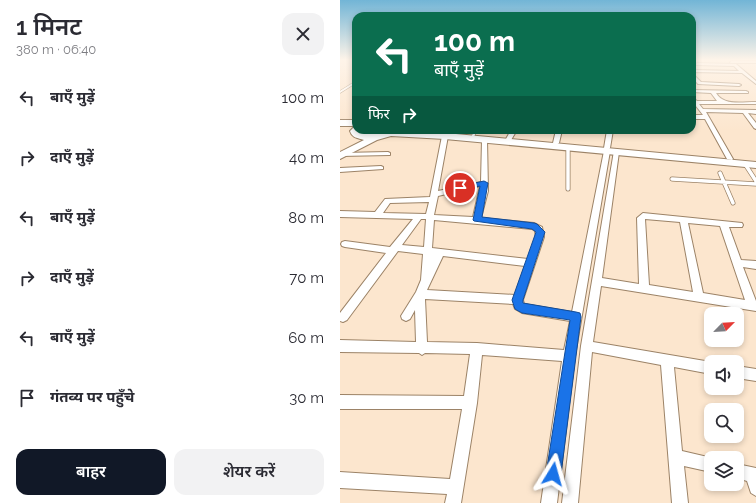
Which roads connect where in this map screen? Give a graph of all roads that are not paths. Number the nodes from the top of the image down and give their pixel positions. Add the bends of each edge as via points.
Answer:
1 (709, 83) edge
2 (352, 84) edge
3 (739, 85) joint
4 (696, 91) edge
5 (712, 91) junction
6 (340, 92) edge
7 (746, 92) junction
8 (696, 100) edge
9 (724, 102) junction
10 (756, 102) edge
11 (696, 103) edge
12 (701, 110) junction
13 (744, 111) junction
14 (756, 112) edge
15 (696, 117) edge
16 (707, 117) junction
17 (340, 123) edge
18 (352, 123) edge
19 (340, 126) edge
20 (756, 127) edge
21 (352, 129) edge
22 (353, 134) edge
23 (362, 134) edge
24 (385, 134) edge
25 (418, 134) edge
26 (511, 134) edge
27 (558, 134) edge
28 (610, 134) edge
29 (445, 136) junction
30 (376, 137) junction
31 (485, 140) junction
32 (556, 143) junction
33 (568, 148) junction
34 (610, 150) junction
35 (340, 153) edge
36 (388, 154) dead end
37 (730, 160) junction
38 (756, 162) edge
39 (745, 164) junction
40 (756, 165) edge
41 (381, 168) dead end
42 (340, 170) edge
43 (720, 173) dead end
44 (672, 179) dead end
45 (756, 181) edge
46 (484, 183) junction
47 (724, 183) junction
48 (756, 184) edge
49 (568, 189) dead end
50 (435, 196) junction
51 (733, 203) dead end
52 (340, 214) edge
53 (377, 215) junction
54 (419, 216) junction
55 (430, 216) junction
56 (683, 219) junction
57 (477, 220) junction
58 (723, 223) junction
59 (739, 225) dead end
60 (345, 244) dead end
61 (394, 249) junction
62 (428, 251) junction
63 (440, 252) junction
64 (531, 263) junction
65 (737, 263) junction
66 (756, 265) edge
67 (426, 280) junction
68 (596, 281) junction
69 (644, 288) junction
70 (420, 294) junction
71 (699, 298) junction
72 (518, 300) junction
73 (754, 306) edge
74 (406, 316) dead end
75 (343, 317) dead end
76 (576, 317) junction
77 (340, 346) edge
78 (587, 346) junction
79 (422, 349) junction
80 (477, 349) junction
81 (569, 356) junction
82 (667, 361) junction
83 (704, 367) edge
84 (744, 373) edge
85 (756, 375) edge
86 (340, 402) edge
87 (470, 404) junction
88 (676, 456) junction
89 (704, 463) edge
90 (744, 474) edge
91 (340, 480) edge
92 (755, 480) edge
93 (455, 487) junction
94 (452, 503) edge
95 (549, 503) edge
96 (570, 503) edge
97 (680, 503) edge

1 - 3 street
2 - 6 lane
3 - 7 street
4 - 5 street
5 - 7 street
5 - 9 street via 718,100
7 - 10 street
8 - 9 street
9 - 10 street
11 - 12 street
12 - 13 street
12 - 16 street
13 - 14 street
13 - 20 street
15 - 16 street
16 - 37 street
17 - 18 main road
19 - 21 main road
22 - 35 main road
23 - 30 main road via 367,138
24 - 30 main road
25 - 29 main road
26 - 32 main road
27 - 32 street
28 - 34 street
29 - 31 main road
29 - 50 street
30 - 35 main road
31 - 33 main road
31 - 46 street
32 - 34 main road
33 - 34 main road
33 - 49 lane
34 - 37 main road
34 - 39 main road
34 - 68 street
34 - 76 street
35 - 36 street
37 - 38 main road
39 - 40 main road
39 - 45 lane
41 - 42 street
43 - 47 lane
44 - 47 lane
46 - 50 street
46 - 57 street
47 - 48 lane
47 - 51 lane
50 - 53 street via 388,201
50 - 55 street
52 - 53 street
53 - 54 street
54 - 55 street
54 - 61 street
55 - 57 street
55 - 62 street
56 - 58 street
56 - 69 street via 647,215 640,218
56 - 71 street
57 - 64 street via 539,228 540,237
58 - 59 street
58 - 65 street
60 - 61 street
61 - 62 street
61 - 75 street
62 - 63 street
62 - 67 street
63 - 64 street
63 - 67 street
64 - 72 street
65 - 66 street
65 - 73 street
67 - 70 street
68 - 69 street
68 - 78 street
69 - 71 street
70 - 72 street
70 - 74 street
70 - 79 street
71 - 73 street
72 - 76 street via 522,308
76 - 81 street
77 - 79 street
78 - 82 street
78 - 96 street
79 - 80 street
80 - 81 street
80 - 87 street
81 - 95 street
82 - 83 street
82 - 88 street
84 - 85 street
86 - 87 street
87 - 93 street
88 - 89 street
88 - 97 street
90 - 92 street
91 - 93 street
93 - 94 street

